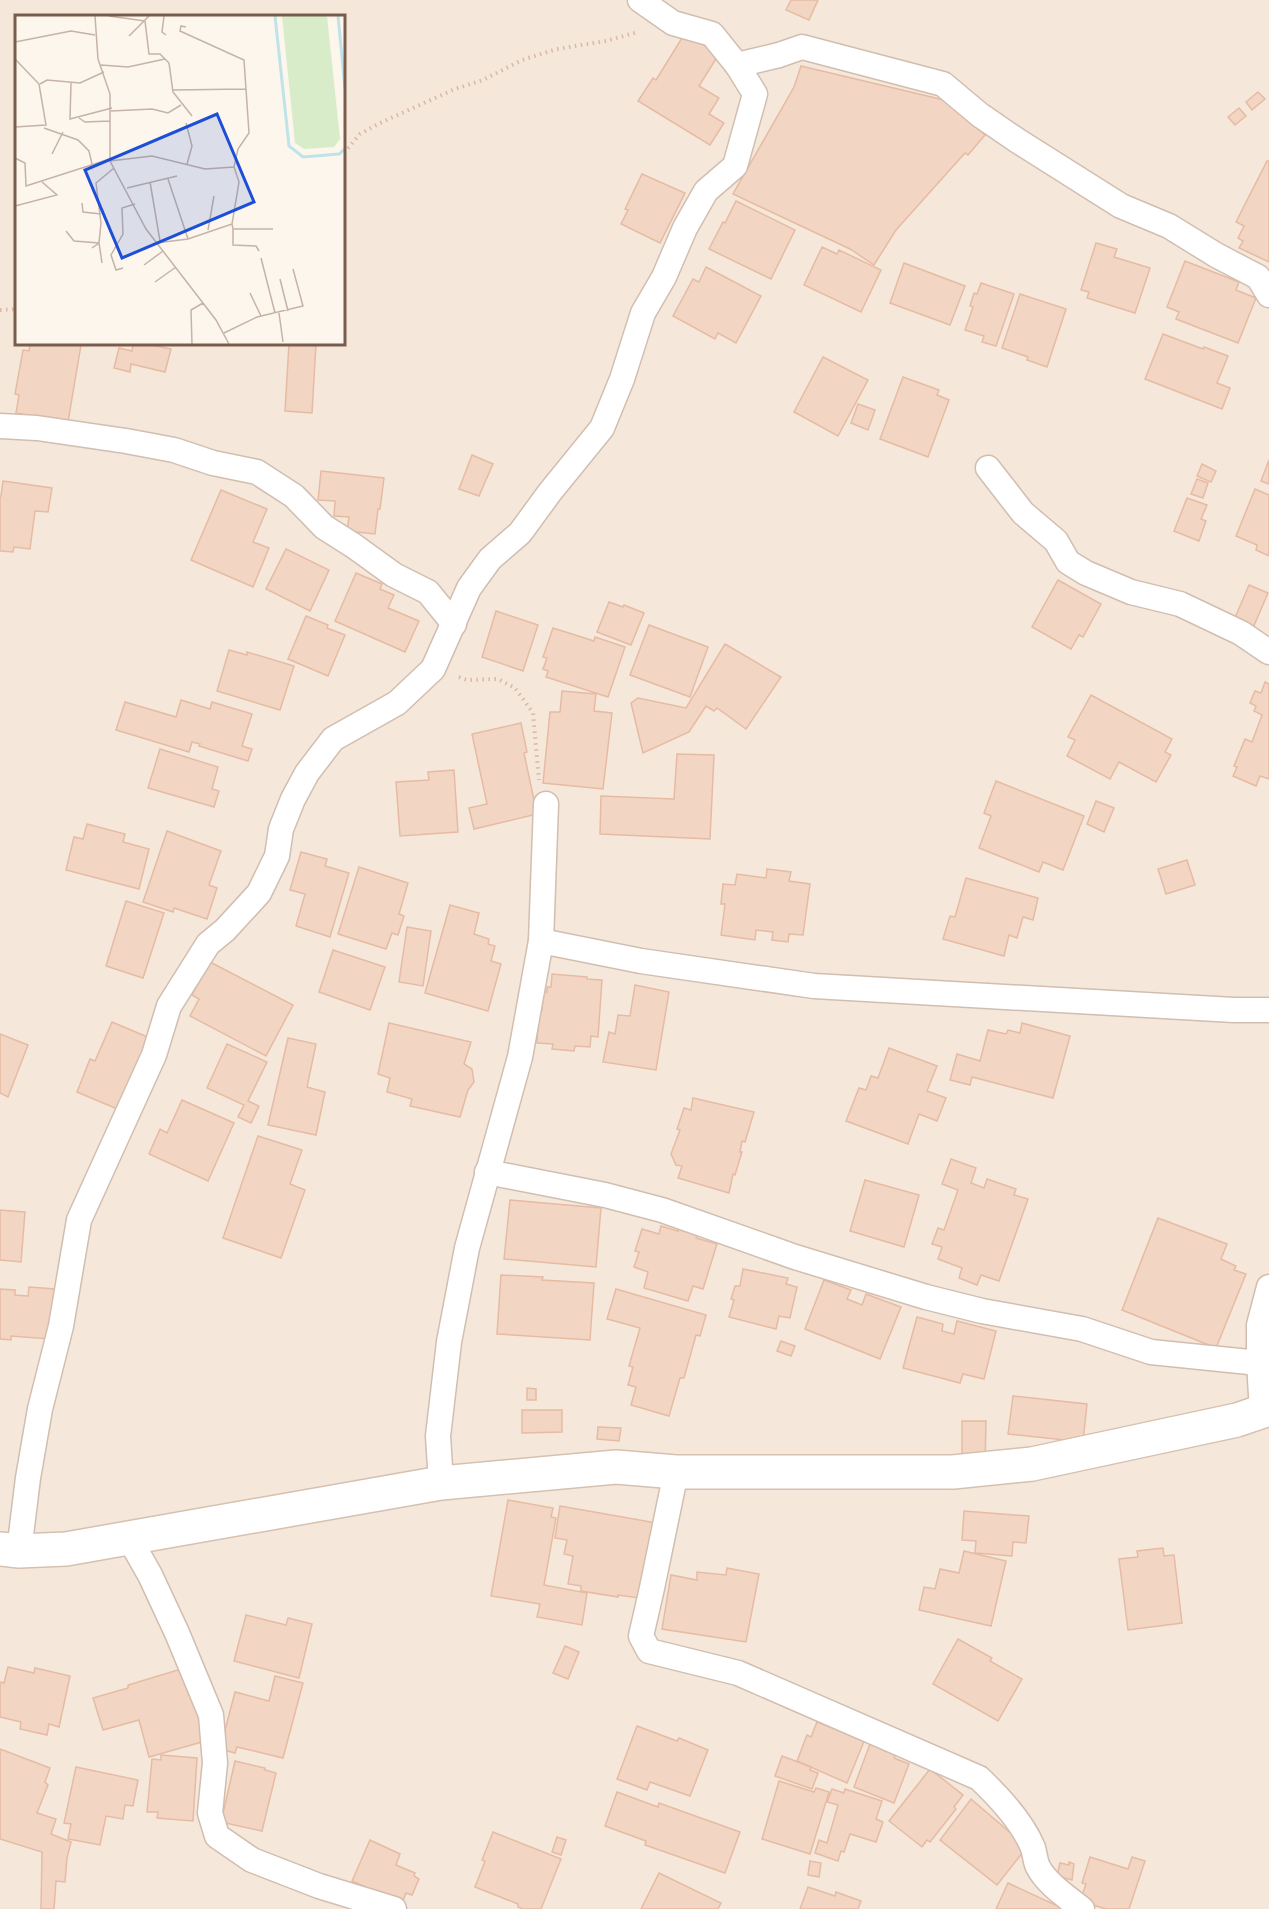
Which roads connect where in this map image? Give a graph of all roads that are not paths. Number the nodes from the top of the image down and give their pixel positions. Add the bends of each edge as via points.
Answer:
1 (640, 0) edge
2 (737, 65) junction
3 (1269, 295) edge
4 (0, 426) edge
5 (988, 468) dead end
6 (454, 624) junction
7 (1269, 652) edge
8 (546, 804) road end
9 (541, 940) junction
10 (1269, 1010) edge
11 (487, 1172) junction
12 (1269, 1287) edge
13 (1259, 1362) junction
14 (1265, 1410) edge
15 (676, 1472) junction
16 (441, 1482) junction
17 (129, 1538) junction
18 (10, 1550) edge
19 (394, 1909) edge
20 (1082, 1909) edge

1 - 2 street via 673,23 712,34
2 - 3 street via 802,47 943,84 980,115 1121,206 1169,226 1258,277
2 - 6 street via 755,94 735,166 706,191 685,228 643,313 602,428 520,533 490,559 469,588
4 - 6 street via 126,441 257,472 294,496 324,527 394,575 428,592
5 - 7 street via 1023,513 1056,541 1068,562 1131,592 1180,604 1241,633
6 - 18 street via 433,669 397,703 333,739 307,773 292,799 281,829 277,856 259,893 208,944 170,1006 154,1055 79,1220 61,1326
8 - 9 street
9 - 10 street via 641,961 814,986
9 - 11 street via 520,1057
11 - 13 street via 662,1210 795,1257 982,1311 1082,1329 1151,1352
11 - 16 street via 449,1342 438,1436
12 - 13 street via 1259,1325
13 - 14 street
14 - 15 street via 1236,1420 1021,1465 953,1472
15 - 16 street via 616,1467
15 - 20 street via 641,1636 649,1651 738,1673 979,1778 1017,1822 1033,1848 1038,1866 1053,1885
16 - 17 street
17 - 18 street via 66,1549
17 - 19 street via 177,1633 211,1715 215,1763 210,1813 217,1836 252,1860

